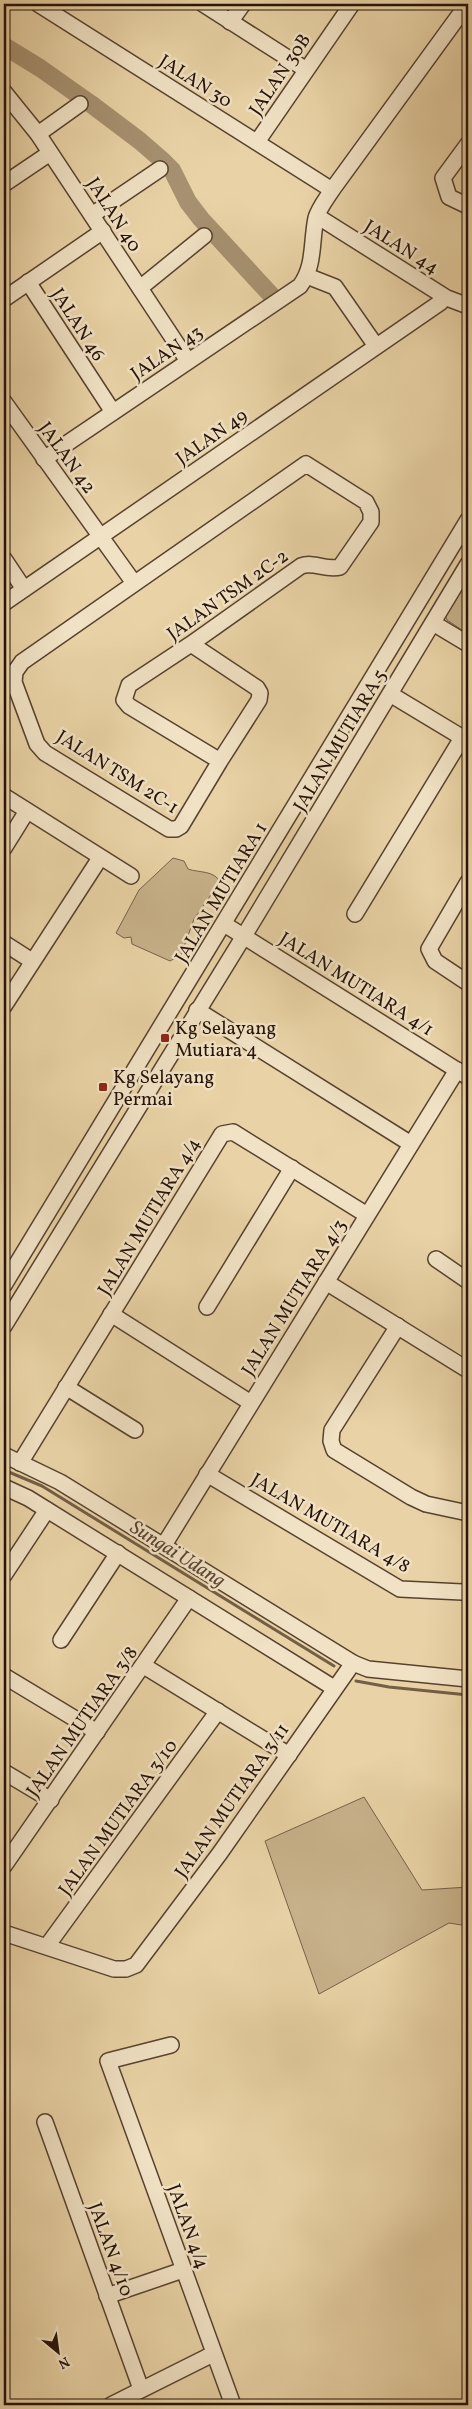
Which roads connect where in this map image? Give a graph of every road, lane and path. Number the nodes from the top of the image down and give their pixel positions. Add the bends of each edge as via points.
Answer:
1 (39, 4) edge
2 (203, 4) edge
3 (242, 4) edge
4 (352, 4) edge
5 (466, 6) dead end
6 (230, 22) junction
7 (305, 69) junction
8 (4, 92) edge
9 (80, 104) dead end
10 (38, 134) junction
11 (257, 142) junction
12 (468, 144) edge
13 (50, 153) junction
14 (160, 168) dead end
15 (4, 184) edge
16 (332, 190) junction
17 (468, 206) edge
18 (92, 215) junction
19 (317, 216) junction
20 (103, 231) junction
21 (204, 236) dead end
22 (307, 276) junction
23 (28, 282) junction
24 (140, 288) junction
25 (4, 298) edge
26 (441, 302) dead end
27 (468, 306) edge
28 (376, 346) junction
29 (188, 361) junction
30 (4, 402) edge
31 (113, 412) junction
32 (44, 458) junction
33 (366, 502) joint
34 (468, 520) edge
35 (101, 536) junction
36 (4, 559) edge
37 (467, 568) edge
38 (134, 583) junction
39 (24, 589) junction
40 (4, 603) edge
41 (432, 623) junction
42 (192, 644) junction
43 (468, 644) edge
44 (390, 694) junction
45 (465, 740) edge
46 (220, 761) junction
47 (4, 796) edge
48 (27, 811) junction
49 (4, 848) edge
50 (100, 858) junction
51 (131, 876) dead end
52 (468, 884) edge
53 (355, 914) dead end
54 (224, 924) junction
55 (244, 936) junction
56 (4, 943) edge
57 (32, 961) junction
58 (468, 983) edge
59 (4, 1006) edge
60 (198, 1010) junction
61 (463, 1074) edge
62 (410, 1144) junction
63 (292, 1168) junction
64 (367, 1215) junction
65 (436, 1259) dead end
66 (468, 1281) edge
67 (326, 1282) junction
68 (4, 1285) edge
69 (207, 1307) dead end
70 (111, 1314) junction
71 (4, 1326) edge
72 (398, 1326) junction
73 (468, 1370) edge
74 (66, 1388) junction
75 (251, 1403) junction
76 (135, 1430) dead end
77 (4, 1455) edge
78 (20, 1463) junction
79 (207, 1474) junction
80 (4, 1487) edge
81 (47, 1510) junction
82 (468, 1513) edge
83 (164, 1545) junction
84 (118, 1553) junction
85 (4, 1576) edge
86 (468, 1591) edge
87 (189, 1598) junction
88 (61, 1640) dead end
89 (353, 1662) junction
90 (144, 1666) junction
91 (4, 1676) edge
92 (468, 1679) edge
93 (334, 1688) junction
94 (218, 1711) junction
95 (97, 1732) junction
96 (289, 1755) junction
97 (4, 1772) edge
98 (51, 1800) junction
99 (4, 1866) edge
100 (4, 1933) edge
101 (47, 1946) junction
102 (171, 2045) dead end
103 (45, 2122) dead end
104 (183, 2270) junction
105 (107, 2296) junction
106 (213, 2354) junction
107 (141, 2389) junction
108 (111, 2405) edge
109 (233, 2405) edge

1 - 11 street, JALAN 30
2 - 6 street
3 - 6 street
4 - 7 street, JALAN 30B
5 - 16 street
6 - 7 street
7 - 11 street, JALAN 30B
8 - 10 street, JALAN 40
9 - 10 street
10 - 13 street, JALAN 40
11 - 16 street, JALAN 30
12 - 17 street via 443,178 449,197
13 - 15 street
13 - 18 street, JALAN 40
14 - 18 street
16 - 19 street
18 - 20 street, JALAN 40
19 - 22 street
19 - 27 street, JALAN 44 via 447,298
20 - 23 street
20 - 24 street, JALAN 40
21 - 24 street
22 - 28 street via 335,287
22 - 29 street, JALAN 43 via 300,286
23 - 25 street
23 - 31 street, JALAN 46
24 - 29 street, JALAN 40
26 - 28 street, JALAN 49
28 - 35 street, JALAN 49
29 - 31 street, JALAN 43
30 - 32 street, JALAN 42
31 - 32 street, JALAN 43
32 - 35 street, JALAN 42
33 - 38 street, JALAN TSM 2C-1 via 306,464
33 - 42 street, JALAN TSM 2C-2 via 371,522 344,564 334,569 307,564 301,566
34 - 54 street, JALAN MUTIARA 1
35 - 38 street
35 - 39 street, JALAN 49
36 - 39 street
37 - 41 street, JALAN MUTIARA 5
38 - 46 street, JALAN TSM 2C-1 via 22,662 15,672 14,682 32,733 45,753 169,829 176,830 181,826
39 - 40 street, JALAN 49
41 - 43 street
41 - 44 street, JALAN MUTIARA 5
42 - 46 street, JALAN TSM 2C-1 via 257,688 260,694
42 - 46 street, JALAN TSM 2C-2 via 129,685 124,700
44 - 45 street
44 - 55 street, JALAN MUTIARA 5
45 - 53 street
47 - 48 street
48 - 49 street
48 - 50 street
50 - 51 street
50 - 57 street
52 - 58 street via 429,949 435,962
54 - 55 street, JALAN MUTIARA 4/1
54 - 68 street, JALAN MUTIARA 1
55 - 60 street, JALAN MUTIARA 5
55 - 61 street, JALAN MUTIARA 4/1
56 - 57 street
57 - 59 street
60 - 62 street
60 - 71 street, JALAN MUTIARA 5
61 - 62 street, JALAN MUTIARA 4/3
62 - 64 street, JALAN MUTIARA 4/3
63 - 64 street, JALAN MUTIARA 4/4
63 - 69 street
63 - 70 street, JALAN MUTIARA 4/4 via 234,1132 222,1134
64 - 67 street, JALAN MUTIARA 4/3
65 - 66 street
67 - 72 street
67 - 75 street, JALAN MUTIARA 4/3
70 - 74 street, JALAN MUTIARA 4/4
70 - 75 street
72 - 73 street
72 - 82 street via 332,1430 334,1450 426,1504
74 - 76 street
74 - 78 street, JALAN MUTIARA 4/4
75 - 79 street, JALAN MUTIARA 4/3
77 - 78 street
78 - 83 street via 60,1482
79 - 83 street, JALAN MUTIARA 4/3
79 - 86 street, JALAN MUTIARA 4/8 via 400,1589
80 - 81 street
81 - 84 street
81 - 85 street
83 - 89 street
84 - 87 street
84 - 88 street
87 - 90 street, JALAN MUTIARA 3/8
87 - 93 street
89 - 92 street via 368,1669
89 - 93 street, JALAN MUTIARA 3/11
90 - 94 street
90 - 95 street, JALAN MUTIARA 3/8
91 - 95 street
93 - 96 street, JALAN MUTIARA 3/11
94 - 96 street
94 - 101 street, JALAN MUTIARA 3/10
95 - 98 street, JALAN MUTIARA 3/8
96 - 101 street, JALAN MUTIARA 3/11 via 136,1965 120,1970
97 - 98 street
98 - 99 street, JALAN MUTIARA 3/8
100 - 101 street
102 - 104 street, JALAN 4/4 via 108,2061
103 - 105 street, JALAN 4/10
104 - 105 street
104 - 106 street, JALAN 4/4
105 - 107 street, JALAN 4/10
106 - 107 street
106 - 109 street, JALAN 4/4
107 - 108 street

